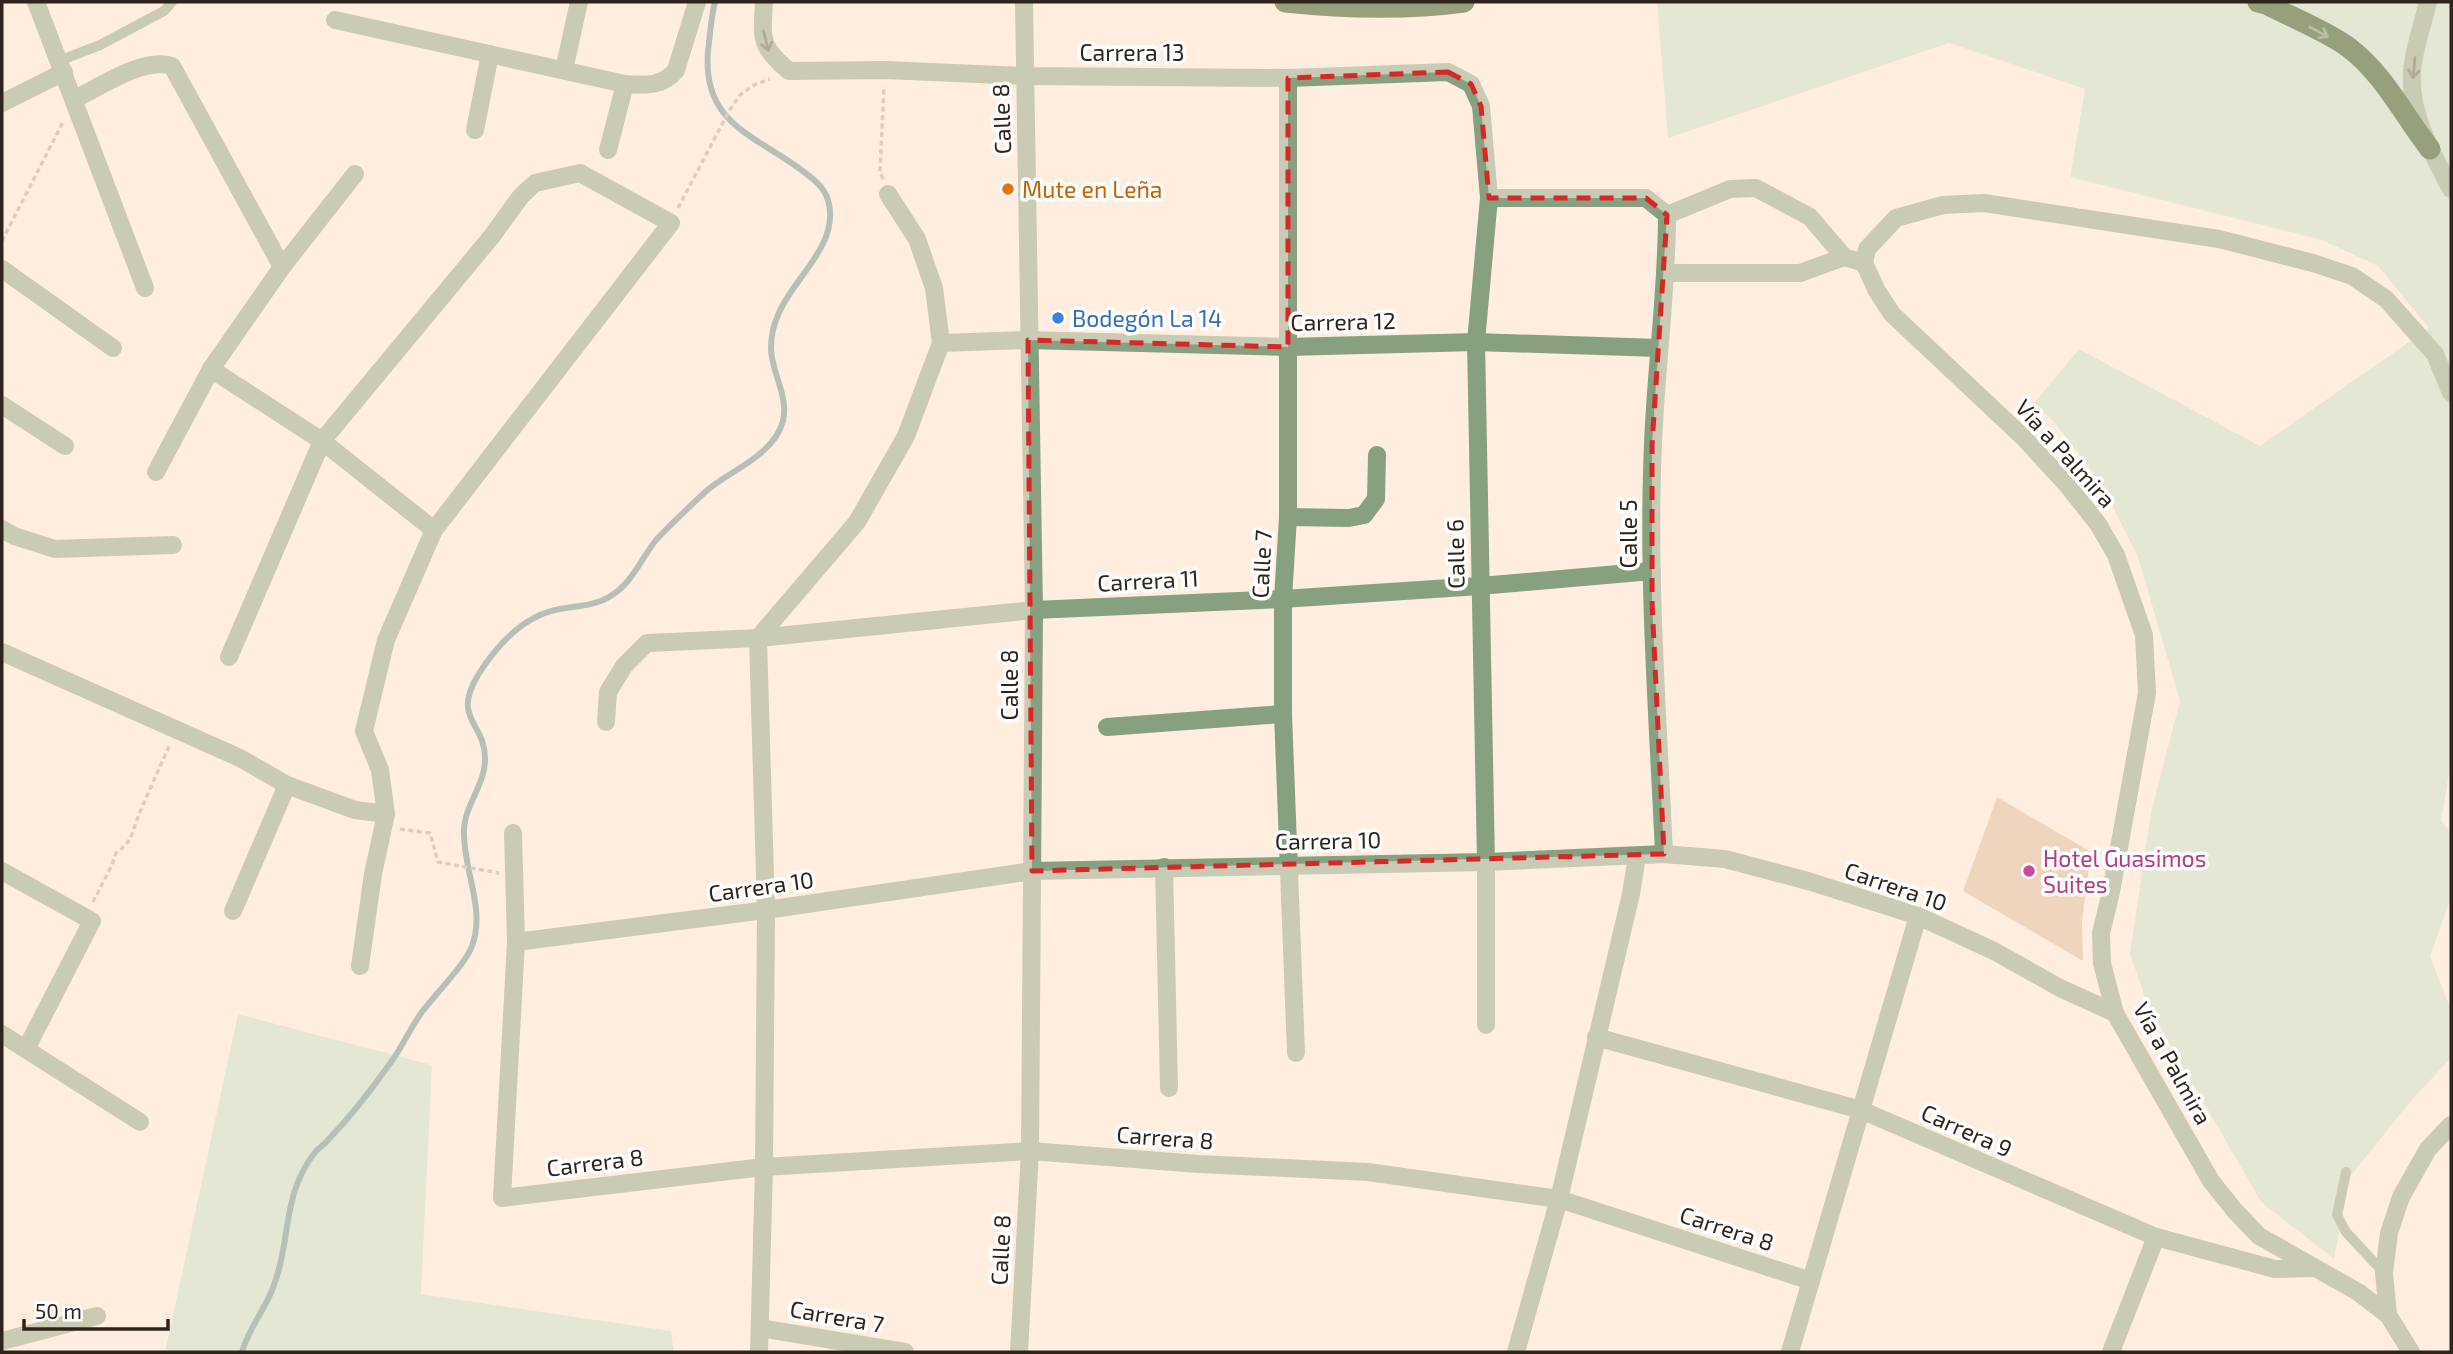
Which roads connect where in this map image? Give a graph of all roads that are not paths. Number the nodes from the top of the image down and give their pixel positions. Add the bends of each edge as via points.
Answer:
1 (36, 2) edge
2 (172, 2) edge
3 (579, 2) edge
4 (697, 2) edge
5 (764, 2) edge
6 (1284, 2) edge
7 (1464, 2) edge
8 (2258, 2) edge
9 (2427, 2) edge
10 (1024, 10) edge
11 (335, 20) dead end
12 (490, 54) junction
13 (61, 67) junction
14 (564, 70) junction
15 (1024, 76) junction
16 (1288, 78) junction
17 (625, 84) junction
18 (1471, 84) joint
19 (75, 99) junction
20 (2, 103) edge
21 (475, 130) dead end
22 (2430, 149) junction
23 (608, 150) dead end
24 (355, 174) dead end
25 (2451, 189) edge
26 (888, 194) road end
27 (1489, 198) junction
28 (1667, 215) junction
29 (1844, 257) junction
30 (1864, 263) junction
31 (282, 267) junction
32 (2, 269) edge
33 (1667, 272) junction
34 (145, 288) dead end
35 (1028, 340) junction
36 (1476, 342) junction
37 (941, 343) junction
38 (1287, 347) junction
39 (113, 348) dead end
40 (1658, 348) junction
41 (2435, 355) junction
42 (211, 369) junction
43 (2451, 372) edge
44 (2451, 393) edge
45 (2, 405) edge
46 (322, 441) junction
47 (65, 446) dead end
48 (1377, 455) dead end
49 (156, 472) dead end
50 (1288, 517) junction
51 (2, 529) edge
52 (434, 530) junction
53 (173, 545) dead end
54 (1652, 571) junction
55 (1480, 586) junction
56 (1283, 599) junction
57 (1034, 610) junction
58 (758, 638) junction
59 (2, 652) edge
60 (229, 657) dead end
61 (1283, 714) junction
62 (606, 722) dead end
63 (1107, 727) dead end
64 (288, 785) junction
65 (384, 820) junction
66 (513, 833) dead end
67 (1664, 854) junction
68 (1637, 856) junction
69 (1486, 862) junction
70 (1290, 865) junction
71 (1164, 867) junction
72 (2, 871) edge
73 (1032, 871) junction
74 (766, 910) junction
75 (233, 911) dead end
76 (1918, 916) junction
77 (516, 942) junction
78 (360, 966) dead end
79 (2115, 1013) junction
80 (1486, 1026) dead end
81 (2, 1034) edge
82 (1596, 1037) junction
83 (26, 1049) junction
84 (1296, 1053) dead end
85 (1169, 1088) dead end
86 (1861, 1110) junction
87 (140, 1122) dead end
88 (2451, 1125) edge
89 (1030, 1151) junction
90 (764, 1167) junction
91 (2346, 1172) dead end
92 (1559, 1199) junction
93 (2156, 1237) junction
94 (2315, 1268) junction
95 (2384, 1273) junction
96 (1811, 1280) junction
97 (2388, 1315) junction
98 (97, 1316) dead end
99 (760, 1328) junction
100 (2, 1341) edge
101 (760, 1352) edge
102 (905, 1352) edge
103 (1019, 1352) edge
104 (1516, 1352) edge
105 (1790, 1352) edge
106 (2111, 1352) edge
107 (2411, 1352) edge

1 - 13 street
2 - 13 lane via 164,11
3 - 14 street
4 - 17 street via 676,70 669,79
5 -> 15 street, Carrera 13 via 762,36 769,54 789,71
6 - 7 highway via 1378,6
8 -> 22 highway via 2348,47 2384,82
9 -> 22 street via 2412,71 2416,111
10 - 15 street, Calle 8
11 - 12 street
12 - 14 street
12 - 21 street
13 - 19 street
13 - 20 street
14 - 17 street
15 - 16 street, Carrera 13
15 - 35 street, Calle 8
16 - 18 street, Carrera 13 via 1448,72
16 - 38 street, Calle 7
17 - 23 street
18 - 27 street, Calle 6 via 1480,106
19 - 31 street via 147,64 172,66
19 - 34 street
22 - 25 street
24 - 31 street
26 - 37 street via 917,239 934,288
27 - 28 street via 1646,198
27 - 36 street, Calle 6
28 - 29 street via 1730,188 1755,188 1810,217
28 - 33 street, Calle 5
29 - 30 street
29 - 33 street via 1800,273
30 - 41 street via 1867,249 1896,218 1956,204 1984,203 2219,240 2352,276 2386,299
30 - 79 street, Vía a Palmira via 1892,314 2024,438 2068,486 2098,524 2128,587 2144,635 2147,693 2101,933 2102,963
31 - 42 street
32 - 39 street
33 - 40 street, Calle 5
35 - 37 street, Carrera 12
35 - 38 street, Carrera 12
35 - 57 street, Calle 8
36 - 38 street, Carrera 12
36 - 40 street, Carrera 12
36 - 55 street, Calle 6
37 - 58 street via 906,436 857,522
38 - 50 street, Calle 7
40 - 54 street, Calle 5
41 - 43 street
41 - 44 street
42 - 46 street
42 - 49 street
45 - 47 street
46 - 52 street
46 - 52 street via 535,183 580,173 671,223
46 - 60 street
48 - 50 street via 1376,499 1364,515
50 - 56 street, Calle 7
51 - 53 street via 55,549
52 - 65 street via 386,640 364,732 380,770
54 - 55 street, Carrera 11
54 - 67 street, Calle 5
55 - 56 street, Carrera 11
55 - 69 street, Calle 6
56 - 57 street, Carrera 11
56 - 61 street, Calle 7
57 - 58 street, Carrera 11
57 - 73 street, Calle 8
58 - 62 street, Carrera 11 via 646,643 608,692
58 - 74 street
59 - 64 street via 240,758
61 - 63 street
61 - 70 street, Calle 7
64 - 65 street
64 - 75 street
65 - 78 street
66 - 77 street
67 - 68 street, Carrera 10
67 - 76 street, Carrera 10 via 1725,859
68 - 69 street, Carrera 10
68 - 82 street
69 - 70 street, Carrera 10
69 - 80 street, Calle 6
70 - 71 street, Carrera 10
70 - 84 street, Calle 7
71 - 73 street, Carrera 10
71 - 85 street
72 - 83 street via 92,921
73 - 74 street, Carrera 10
73 - 89 street, Calle 8
74 - 77 street, Carrera 10
74 - 90 street
76 - 79 street, Carrera 10
76 - 86 street
77 - 90 street, Carrera 8 via 502,1198
79 - 94 street, Vía a Palmira via 2219,1191 2259,1236
81 - 83 street
82 - 86 street, Carrera 9
82 - 92 street
83 - 87 street
86 - 93 street, Carrera 9
86 - 96 street
88 - 95 street via 2428,1149 2401,1197 2389,1233
89 - 90 street, Carrera 8
89 - 92 street, Carrera 8 via 1368,1172
89 - 103 street, Calle 8
90 - 99 street
91 - 95 lane via 2337,1215 2346,1232
92 - 96 street, Carrera 8
92 - 104 street
93 - 94 street, Carrera 9 via 2275,1269
93 - 106 street
94 - 97 street, Vía a Palmira
95 - 97 street
96 - 105 street
97 - 107 street, Vía a Palmira
98 - 100 street
99 - 101 street
99 - 102 street, Carrera 7

